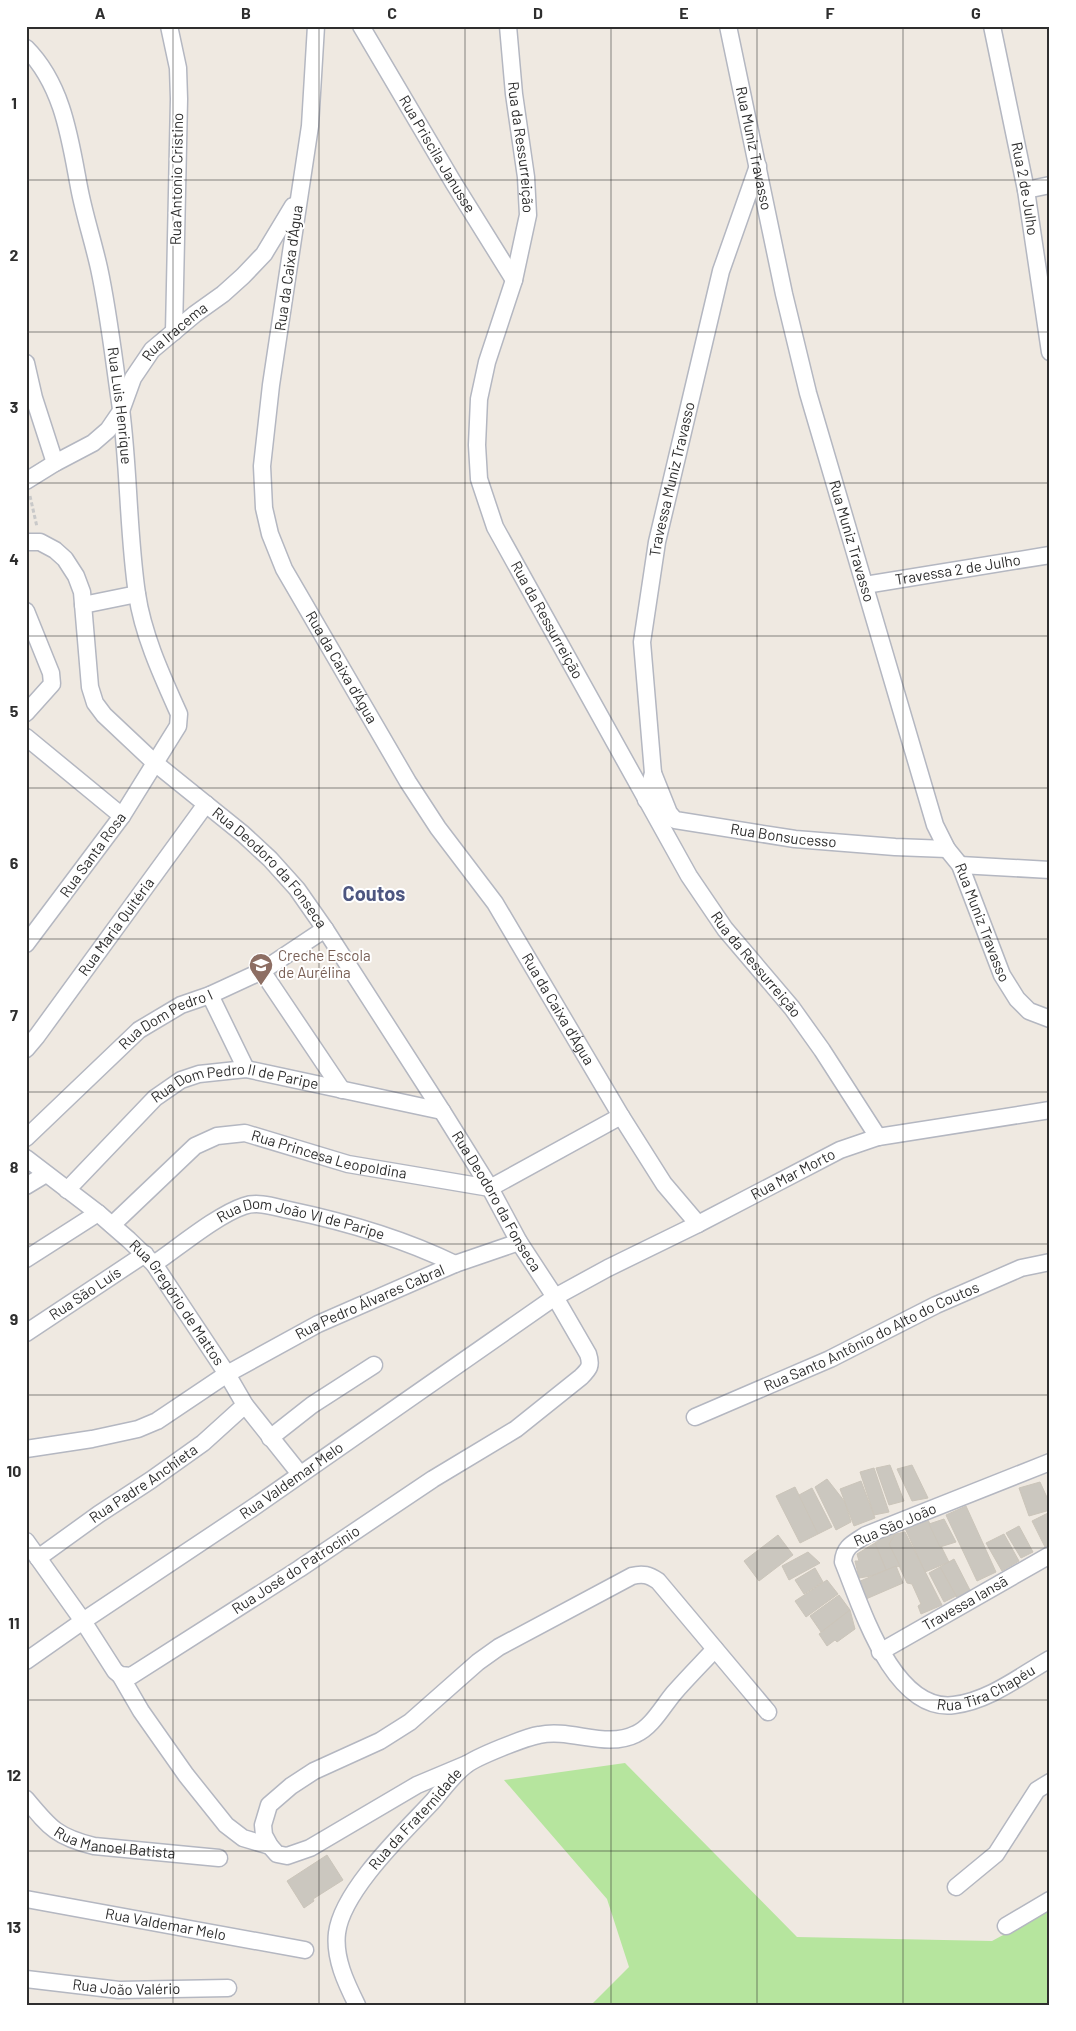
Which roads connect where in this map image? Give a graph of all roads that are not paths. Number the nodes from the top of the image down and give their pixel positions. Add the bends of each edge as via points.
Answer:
1 (169, 26) edge
2 (316, 26) edge
3 (361, 26) edge
4 (508, 26) edge
5 (728, 26) edge
6 (992, 26) edge
7 (26, 48) edge
8 (758, 166) junction
9 (1050, 185) edge
10 (1026, 190) junction
11 (299, 195) junction
12 (514, 280) junction
13 (174, 332) junction
14 (1050, 352) edge
15 (26, 363) edge
16 (121, 411) junction
17 (54, 463) junction
18 (26, 481) edge
19 (33, 542) edge
20 (1050, 554) edge
21 (865, 585) junction
22 (137, 594) junction
23 (83, 605) junction
24 (26, 611) edge
25 (26, 714) edge
26 (26, 738) edge
27 (155, 763) junction
28 (653, 773) junction
29 (646, 800) junction
30 (206, 804) junction
31 (122, 816) junction
32 (947, 849) junction
33 (960, 865) junction
34 (1050, 870) edge
35 (32, 927) edge
36 (325, 929) junction
37 (26, 944) edge
38 (262, 971) junction
39 (210, 995) junction
40 (1050, 1019) edge
41 (26, 1048) edge
42 (246, 1069) junction
43 (342, 1090) junction
44 (1050, 1110) edge
45 (442, 1111) junction
46 (622, 1116) junction
47 (878, 1137) junction
48 (26, 1138) edge
49 (26, 1158) edge
50 (46, 1174) junction
51 (26, 1186) edge
52 (490, 1188) junction
53 (67, 1190) junction
54 (98, 1213) junction
55 (698, 1224) junction
56 (112, 1225) junction
57 (518, 1242) junction
58 (26, 1259) edge
59 (150, 1259) junction
60 (1050, 1262) edge
61 (455, 1264) junction
62 (555, 1297) junction
63 (26, 1333) edge
64 (588, 1354) joint
65 (374, 1365) dead end
66 (227, 1374) junction
67 (245, 1404) junction
68 (695, 1417) dead end
69 (270, 1438) junction
70 (26, 1449) edge
71 (1050, 1462) edge
72 (300, 1474) junction
73 (26, 1541) edge
74 (1050, 1555) edge
75 (38, 1558) junction
76 (83, 1621) junction
77 (715, 1649) junction
78 (880, 1652) junction
79 (1050, 1659) edge
80 (26, 1661) edge
81 (120, 1675) junction
82 (768, 1712) dead end
83 (467, 1764) junction
84 (1050, 1782) edge
85 (26, 1800) edge
86 (270, 1846) junction
87 (219, 1858) dead end
88 (956, 1887) dead end
89 (1050, 1900) edge
90 (27, 1901) edge
91 (1006, 1926) dead end
92 (306, 1950) dead end
93 (26, 1979) edge
94 (228, 1988) dead end
95 (358, 2005) edge

1 - 13 street, Rua Antonio Cristino via 178,68 179,99
2 - 11 street, Rua da Caixa d'Água via 310,126
3 - 12 street, Rua Priscila Janusse
4 - 12 street, Rua da Ressurreição via 528,216
5 - 8 street, Rua Muniz Travasso
6 - 10 street, Rua 2 de Julho
7 - 16 street, Rua Luis Henrique via 54,90 71,138 79,187 99,267
8 - 21 street, Rua Muniz Travasso via 808,393
8 - 28 street, Travessa Muniz Travasso via 721,271 657,542 646,605 642,642
9 - 10 street
10 - 14 street, Rua 2 de Julho
11 - 13 street, Rua Iracema via 264,254 223,294
11 - 46 street, Rua da Caixa d'Água via 262,466 264,508 270,534 284,569 408,782 438,828 496,903
12 - 29 street, Rua da Ressurreição via 487,362 479,399 477,445 480,479 495,528
13 - 16 street, Rua Iracema via 152,350 133,378
15 - 17 street
16 - 17 street, Rua Iracema via 108,430 93,443
16 - 22 street, Rua Luis Henrique
17 - 18 street, Rua Iracema
19 - 23 street, Rua Deodoro da Fonseca via 55,550 64,559 79,584
20 - 21 street, Travessa 2 de Julho
21 - 32 street, Rua Muniz Travasso via 936,825
22 - 23 street
22 - 27 street, Rua Luis Henrique via 146,632 180,721
23 - 27 street, Rua Deodoro da Fonseca via 90,688 95,703
24 - 25 street via 51,673 52,684
26 - 31 street
27 - 30 street, Rua Deodoro da Fonseca
27 - 31 street, Rua Santa Rosa
28 - 29 street, Travessa Muniz Travasso
28 - 32 street, Rua Bonsucesso via 669,814 675,820 795,839
29 - 47 street, Rua da Ressurreição via 689,876 725,929 807,1029
30 - 36 street, Rua Deodoro da Fonseca via 270,859
30 - 41 street, Rua Maria Quitéria
31 - 35 street, Rua Santa Rosa
32 - 33 street, Rua Muniz Travasso
33 - 34 street
33 - 40 street, Rua Muniz Travasso via 1002,975 1029,1011
35 - 37 street, Rua Santa Rosa
36 - 38 street, Rua Dom Pedro I
36 - 45 street, Rua Deodoro da Fonseca
38 - 39 street, Rua Dom Pedro I
38 - 43 street
39 - 42 street
39 - 48 street, Rua Dom Pedro I via 181,1005 139,1030
42 - 43 street, Rua Dom Pedro II de Paripe
42 - 53 street, Rua Dom Pedro II de Paripe via 199,1074 168,1088
43 - 45 street, Rua Dom Pedro II de Paripe
44 - 47 street, Rua Mar Morto
45 - 52 street, Rua Deodoro da Fonseca
46 - 52 street
46 - 55 street, Rua da Caixa d'Água via 664,1184
47 - 55 street, Rua Mar Morto via 840,1150
49 - 50 street, Rua Gregório de Mattos
50 - 51 street
50 - 53 street, Rua Gregório de Mattos
52 - 56 street, Rua Princesa Leopoldina via 348,1164 245,1133 217,1136 195,1146
52 - 57 street, Rua Deodoro da Fonseca
53 - 54 street, Rua Gregório de Mattos
54 - 56 street, Rua Gregório de Mattos
54 - 58 street
55 - 62 street, Rua Mar Morto
56 - 59 street, Rua Gregório de Mattos
57 - 61 street, Rua Pedro Álvares Cabral
57 - 62 street, Rua Deodoro da Fonseca
59 - 61 street, Rua Dom João VI de Paripe via 229,1212 246,1205 263,1205 332,1219 420,1248
59 - 63 street, Rua São Luís
59 - 66 street, Rua Gregório de Mattos
60 - 68 street, Rua Santo Antônio do Alto do Coutos via 1021,1268 936,1305 830,1359
61 - 66 street, Rua Pedro Álvares Cabral via 318,1324
62 - 64 street, Rua Deodoro da Fonseca
62 - 72 street, Rua Valdemar Melo
64 - 81 street, Rua José do Patrocínio via 589,1370 516,1429 131,1676
65 - 69 street via 312,1405
66 - 67 street, Rua Gregório de Mattos
66 - 70 street, Rua Pedro Álvares Cabral via 157,1422 92,1440
67 - 69 street, Rua Gregório de Mattos
67 - 75 street, Rua Padre Anchieta via 202,1442 151,1480
69 - 72 street, Rua Gregório de Mattos
71 - 78 street, Rua São João via 866,1535 849,1546 843,1553 843,1562
72 - 76 street, Rua Valdemar Melo
73 - 75 street
74 - 78 street, Travessa Iansã
75 - 76 street
76 - 80 street, Rua Valdemar Melo
76 - 81 street
77 - 82 street
77 - 83 street, Rua da Fraternidade via 647,1727 638,1733 627,1738 603,1739 565,1733 540,1734
77 - 86 street via 658,1581 642,1574 632,1576 499,1647 410,1722 380,1741 314,1771 291,1786 269,1806 263,1825
78 - 79 street, Rua Tira Chapéu via 899,1679 924,1700 940,1705 985,1697
81 - 86 street via 186,1775 226,1825 243,1838
83 - 86 street via 417,1785 310,1848 287,1856 277,1854
83 - 95 street, Rua da Fraternidade via 395,1842 357,1887 342,1911 337,1956
84 - 88 street via 1038,1790 996,1854
85 - 87 street, Rua Manoel Batista via 47,1825 78,1842
89 - 91 street
90 - 92 street, Rua Valdemar Melo
93 - 94 street, Rua João Valério via 119,1990

